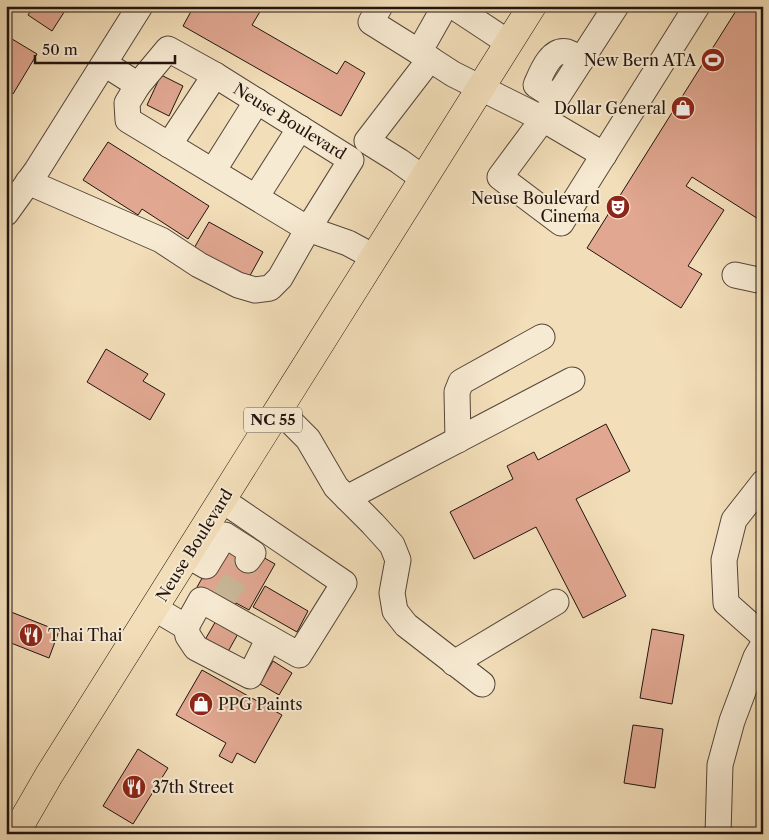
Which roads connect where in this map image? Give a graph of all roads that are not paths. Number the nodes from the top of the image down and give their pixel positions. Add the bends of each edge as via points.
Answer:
1 (140, 6) edge
2 (380, 6) edge
3 (445, 6) edge
4 (453, 6) edge
5 (532, 6) edge
6 (616, 6) edge
7 (697, 6) edge
8 (509, 43) junction
9 (425, 55) junction
10 (105, 64) junction
11 (215, 75) junction
12 (138, 84) junction
13 (481, 87) junction
14 (257, 101) junction
15 (543, 119) junction
16 (300, 128) junction
17 (169, 145) junction
18 (359, 150) junction
19 (604, 155) junction
20 (213, 171) junction
21 (424, 179) junction
22 (28, 182) junction
23 (256, 197) junction
24 (6, 213) edge
25 (308, 229) junction
26 (374, 257) junction
27 (735, 275) dead end
28 (763, 281) edge
29 (542, 337) dead end
30 (572, 380) dead end
31 (279, 410) junction
32 (458, 440) junction
33 (763, 483) edge
34 (347, 498) junction
35 (222, 500) junction
36 (267, 531) junction
37 (201, 562) junction
38 (556, 602) dead end
39 (213, 604) junction
40 (154, 608) junction
41 (186, 628) junction
42 (763, 636) edge
43 (269, 638) junction
44 (763, 645) edge
45 (454, 663) junction
46 (482, 684) dead end
47 (24, 830) edge
48 (718, 834) edge

1 - 10 street
2 - 9 street via 371,22
3 - 9 street
4 - 8 street
5 - 8 main road, Neuse Boulevard / NC 55
6 - 15 street
7 - 19 street
8 - 13 main road, Neuse Boulevard / NC 55
9 - 13 street via 453,74
9 - 18 street
10 - 12 street
10 - 22 street
11 - 12 street, Neuse Boulevard via 168,49
11 - 14 street, Neuse Boulevard
11 - 17 street
12 - 17 street via 127,103 128,120
13 - 15 street
13 - 21 main road, Neuse Boulevard / NC 55
14 - 16 street, Neuse Boulevard
14 - 20 street
15 - 19 street
15 - 19 street via 500,177 561,223
16 - 18 street, Neuse Boulevard
16 - 23 street
17 - 20 street
18 - 21 street via 399,161
18 - 25 street, Neuse Boulevard
20 - 23 street
21 - 26 main road, Neuse Boulevard / NC 55
22 - 24 street
22 - 25 street, Neuse Boulevard via 161,240 199,265 238,285 256,290 270,288 280,278
23 - 25 street
25 - 26 street via 348,243
26 - 31 main road, Neuse Boulevard / NC 55
27 - 28 street
29 - 32 street via 461,382 457,392
30 - 32 street
31 - 34 street via 308,439 336,487
31 - 35 main road, Neuse Boulevard / NC 55
32 - 34 street
33 - 42 street via 734,520 724,560 726,603
34 - 45 street via 392,545 398,560 392,593 395,611 406,625
35 - 36 street
35 - 37 main road, Neuse Boulevard / NC 55
36 - 37 street via 251,556 225,535
36 - 43 street via 344,583 299,655
37 - 39 street via 194,593
37 - 40 main road, Neuse Boulevard / NC 55
38 - 45 street
39 - 41 street
39 - 43 street
40 - 41 street
40 - 47 main road, Neuse Boulevard / NC 55 via 49,775
41 - 43 street via 196,648 250,676
44 - 48 street via 732,721 720,765
45 - 46 street

